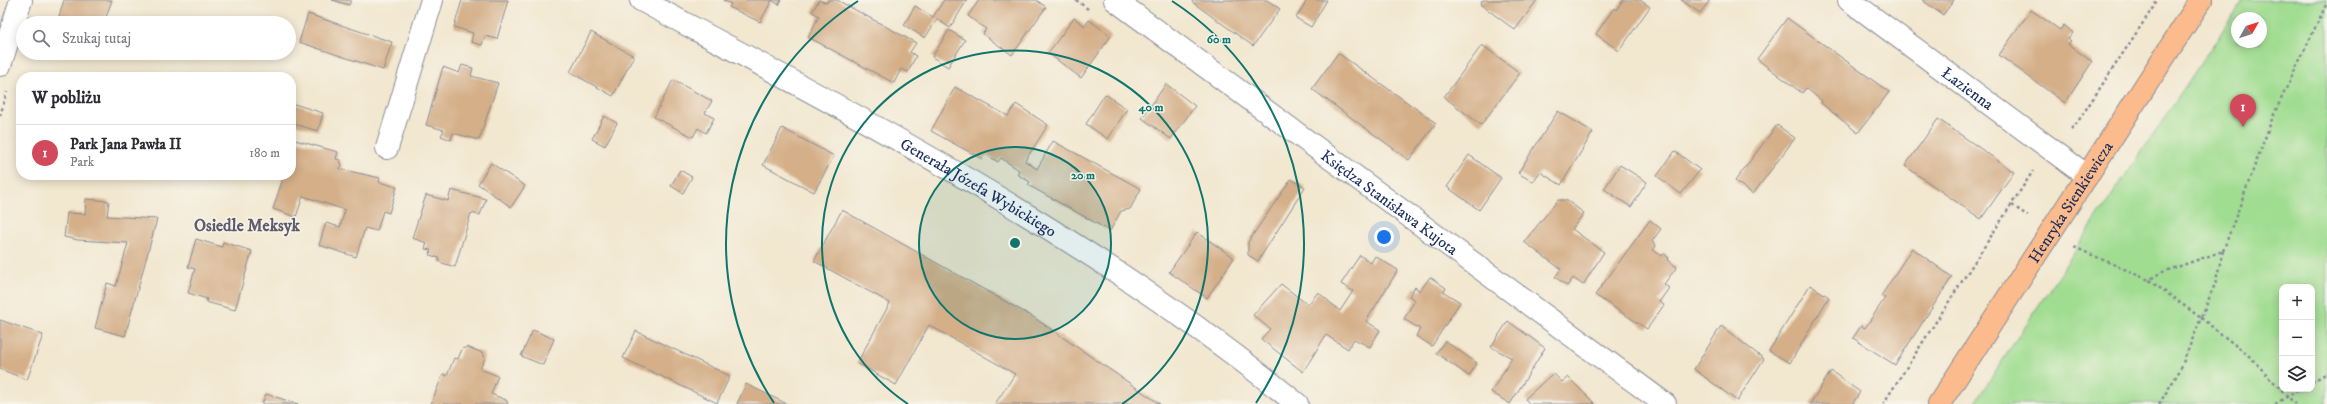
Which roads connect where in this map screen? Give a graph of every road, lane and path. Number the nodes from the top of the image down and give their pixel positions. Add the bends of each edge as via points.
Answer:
1 (21, 0) edge
2 (432, 0) edge
3 (641, 0) edge
4 (1115, 0) edge
5 (1849, 0) edge
6 (2158, 0) edge
7 (2201, 0) edge
8 (2327, 3) edge
9 (0, 65) edge
10 (387, 148) dead end
11 (2048, 148) junction
12 (2087, 176) junction
13 (2012, 205) junction
14 (2033, 220) dead end
15 (2068, 244) dead end
16 (2223, 251) junction
17 (2149, 280) junction
18 (2201, 318) junction
19 (2327, 373) edge
20 (2315, 380) edge
21 (2295, 392) edge
22 (2289, 396) junction
23 (1297, 404) edge
24 (1665, 404) edge
25 (1883, 404) edge
26 (1938, 404) edge
27 (2159, 404) edge
28 (2275, 404) edge
29 (2295, 404) edge

1 - 9 street
2 - 10 street
3 - 23 street, Generała Józefa Wybickiego via 938,160 1085,249 1225,347
4 - 24 street, Księdza Stanisława Kujota
5 - 11 street, Łazienna
6 - 11 path via 2077,123
7 - 12 main road, Henryka Sienkiewicza
8 - 16 path via 2274,114
11 - 12 street, Łazienna
11 - 13 path
12 - 26 main road, Henryka Sienkiewicza
13 - 14 path
13 - 25 path
15 - 17 path
16 - 17 path
16 - 18 path via 2215,284
17 - 18 path
18 - 22 path via 2249,356
18 - 27 path via 2180,370
19 - 20 path
21 - 22 path
22 - 28 path
22 - 29 path

